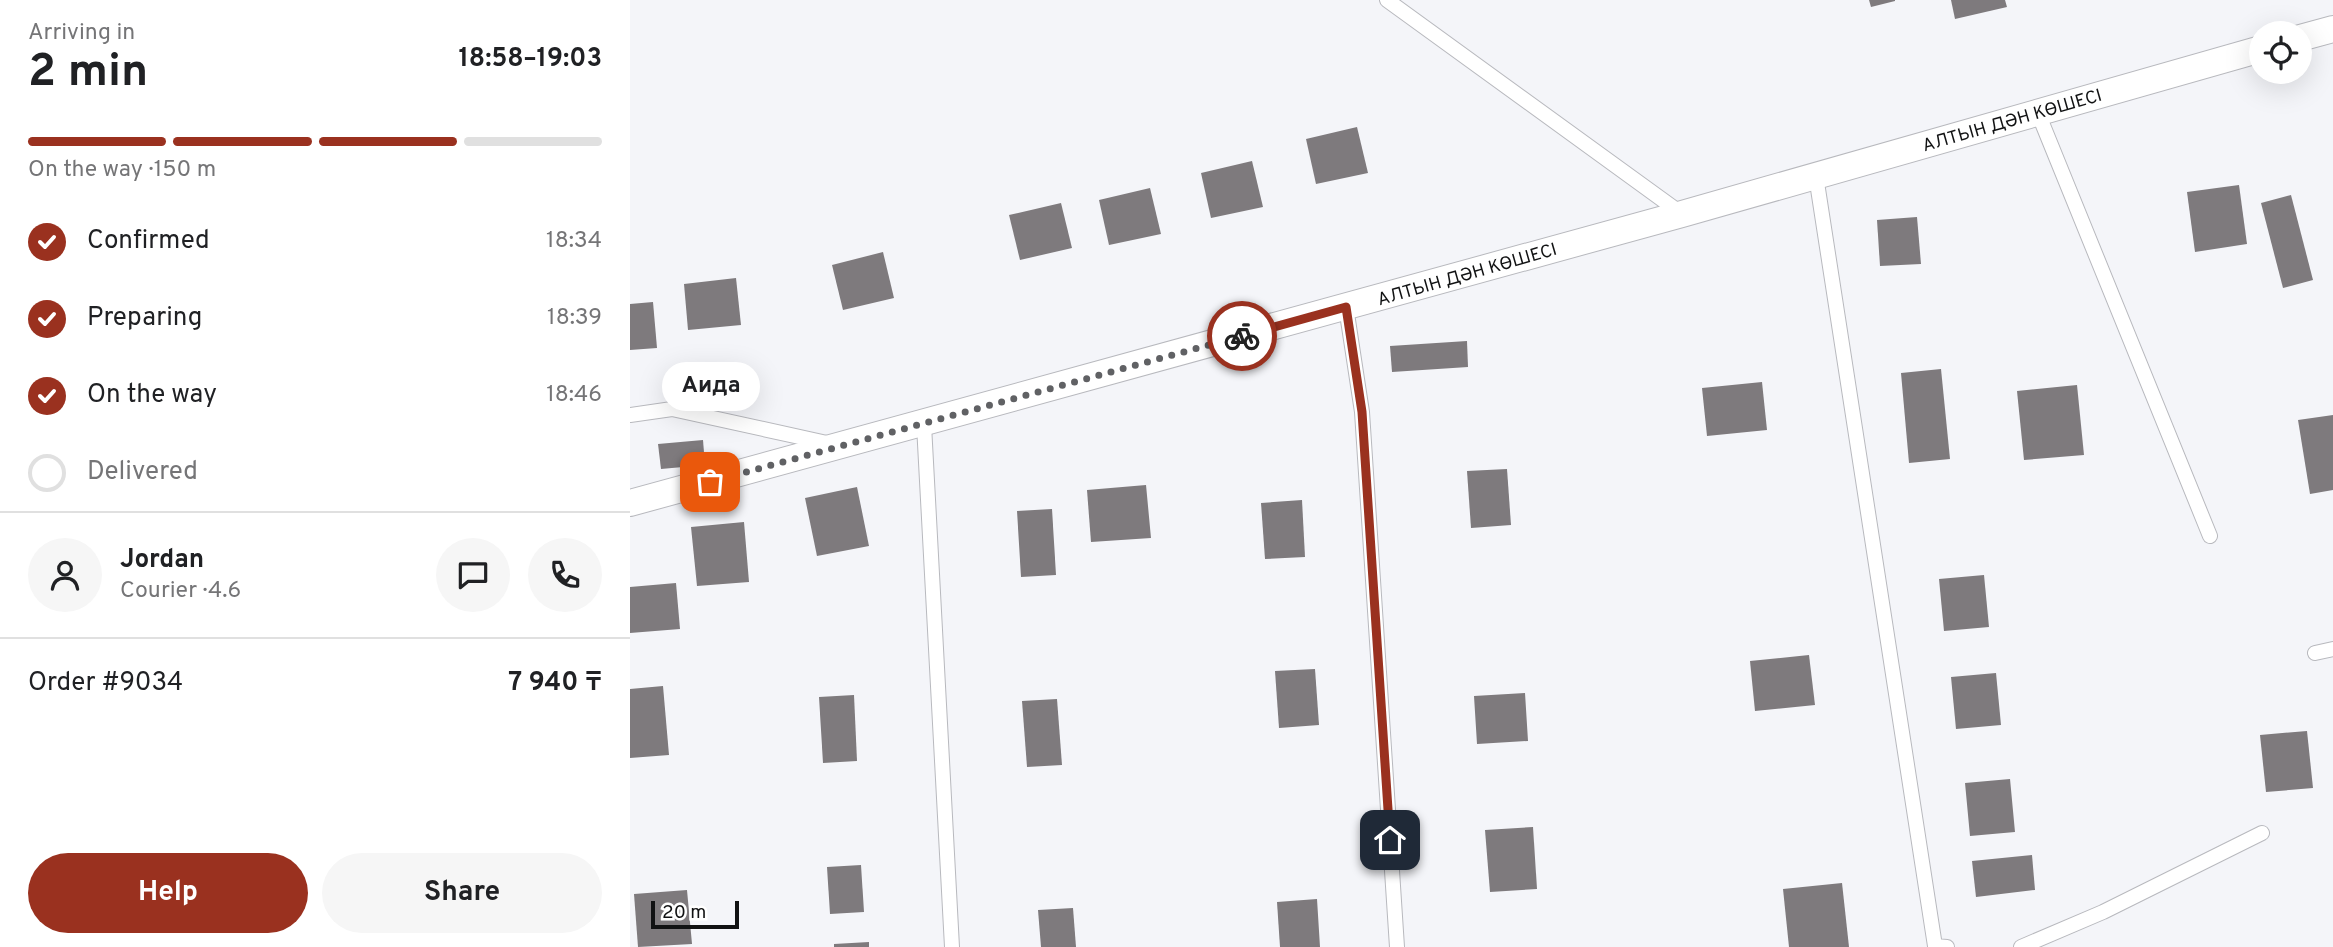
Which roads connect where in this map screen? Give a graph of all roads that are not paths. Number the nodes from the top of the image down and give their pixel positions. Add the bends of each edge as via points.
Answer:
1 (1387, 0) edge
2 (2333, 29) edge
3 (2312, 35) edge
4 (2249, 52) edge
5 (2038, 113) junction
6 (1816, 176) junction
7 (1682, 214) junction
8 (1346, 307) junction
9 (630, 415) edge
10 (924, 425) junction
11 (844, 447) junction
12 (630, 503) edge
13 (2210, 536) dead end
14 (2333, 649) edge
15 (2315, 653) dead end
16 (2262, 833) dead end
17 (952, 947) edge
18 (1397, 947) edge
19 (1947, 947) edge
20 (2021, 947) edge

1 - 7 lane
2 - 3 street
4 - 5 street, АЛТЫН ДӘН КӨШЕСІ
5 - 6 street, АЛТЫН ДӘН КӨШЕСІ
5 - 13 lane
6 - 7 street, АЛТЫН ДӘН КӨШЕСІ
6 - 19 lane via 1935,946
7 - 8 street, АЛТЫН ДӘН КӨШЕСІ
8 - 10 street, АЛТЫН ДӘН КӨШЕСІ
8 - 18 lane via 1362,412
9 - 11 lane via 672,409
10 - 11 street, АЛТЫН ДӘН КӨШЕСІ
10 - 17 lane
11 - 12 street, АЛТЫН ДӘН КӨШЕСІ
14 - 15 lane
16 - 20 lane

